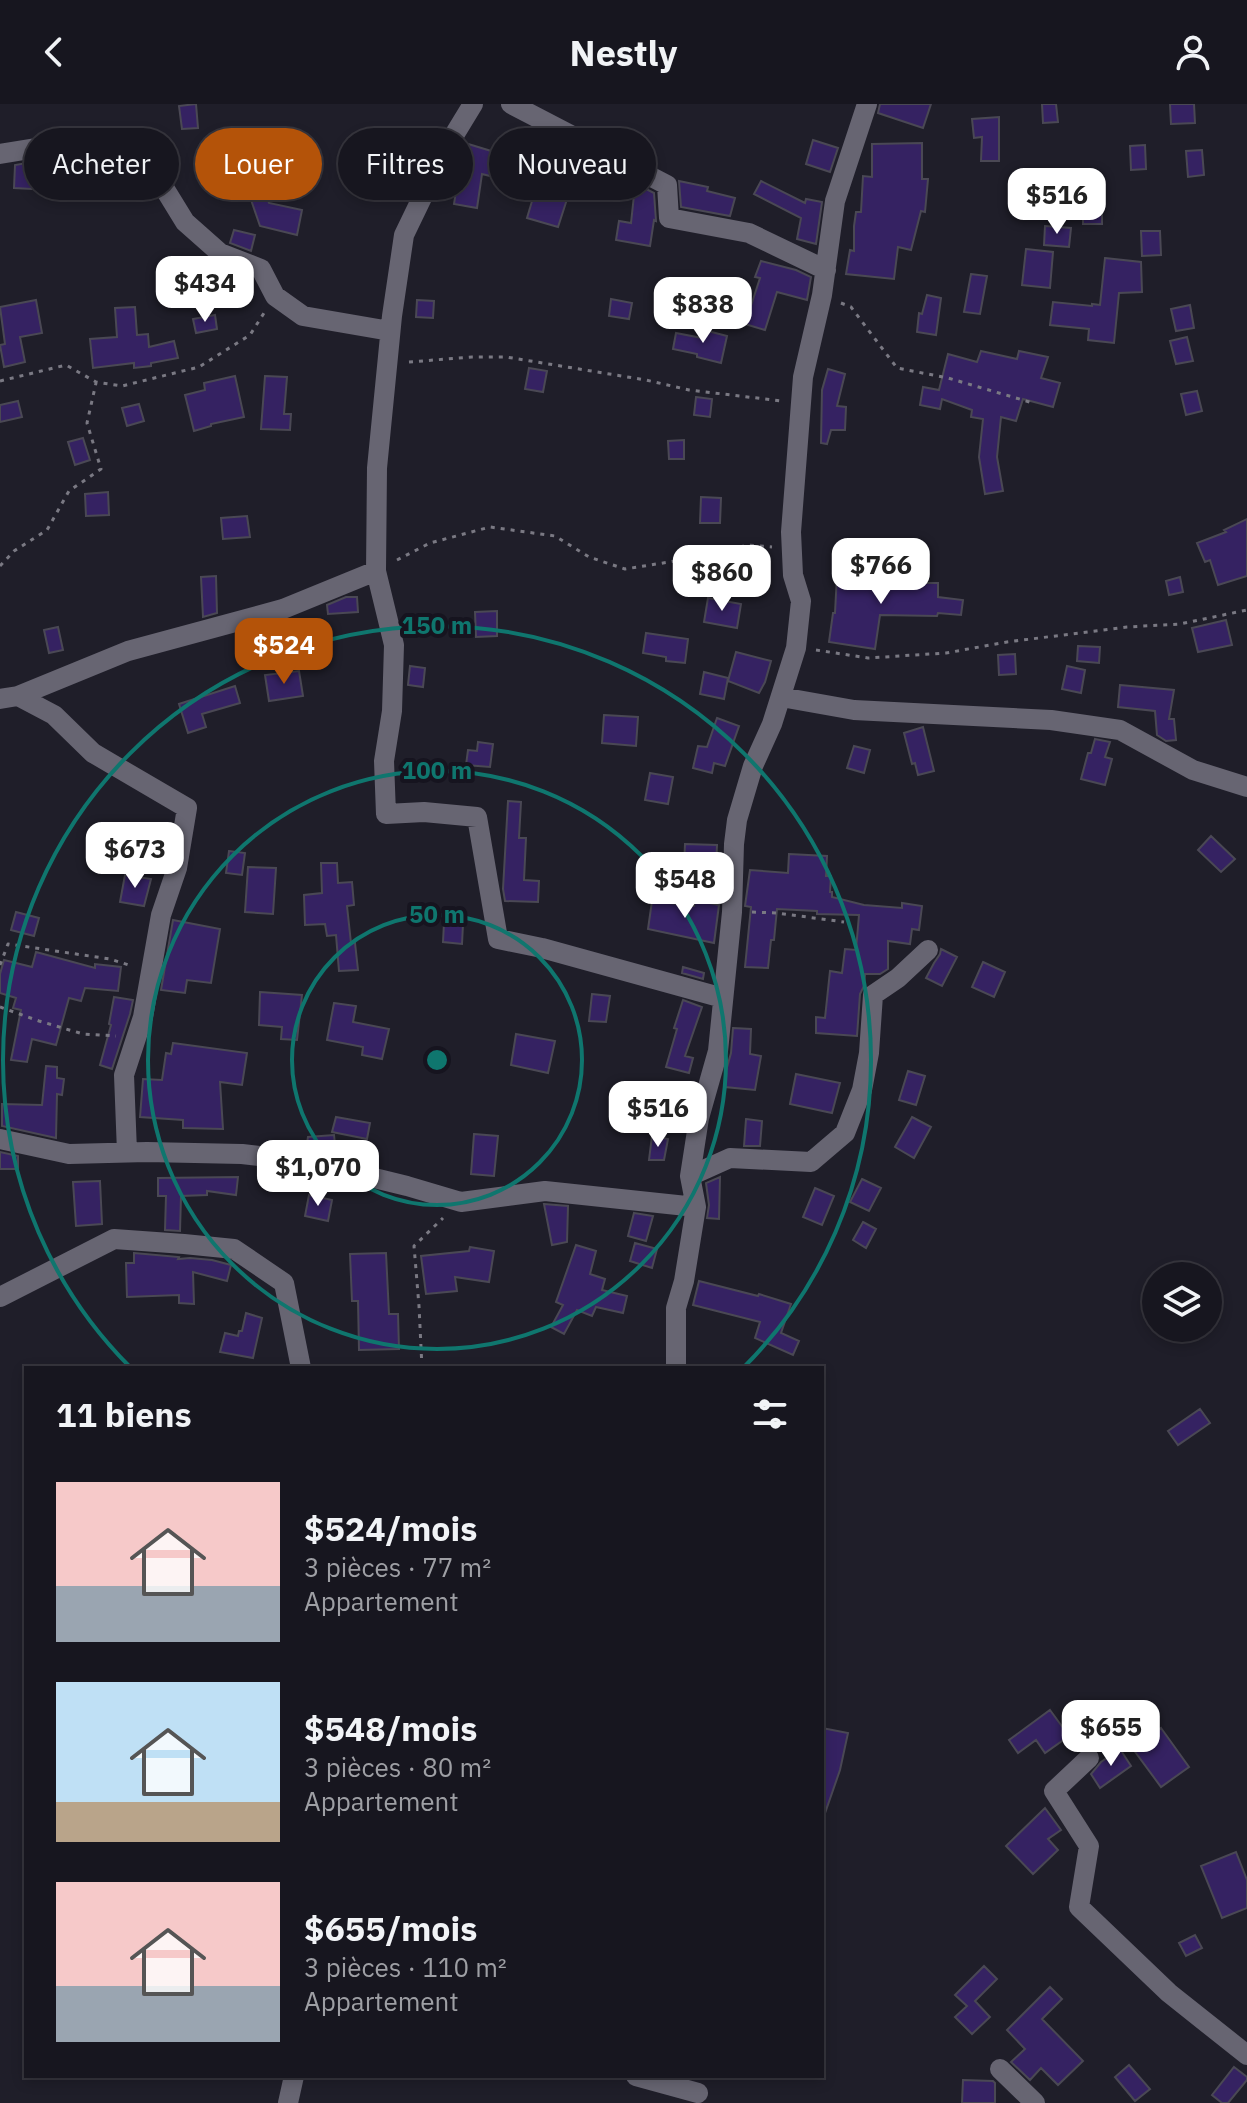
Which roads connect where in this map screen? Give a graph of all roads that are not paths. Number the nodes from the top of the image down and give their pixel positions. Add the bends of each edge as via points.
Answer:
1 (473, 104) edge
2 (511, 104) edge
3 (867, 104) edge
4 (0, 154) edge
5 (826, 270) junction
6 (390, 331) junction
7 (376, 571) junction
8 (781, 697) junction
9 (9, 698) edge
10 (1247, 787) edge
11 (928, 950) dead end
12 (723, 998) junction
13 (0, 1139) edge
14 (127, 1152) junction
15 (690, 1176) junction
16 (696, 1207) junction
17 (0, 1297) edge
18 (301, 1366) edge
19 (676, 1366) edge
20 (1089, 1758) dead end
21 (1247, 2055) edge
22 (1000, 2069) dead end
23 (294, 2078) edge
24 (644, 2078) edge
25 (697, 2091) edge
26 (288, 2103) edge
27 (1035, 2103) edge

1 - 6 street via 404,235
2 - 5 street via 667,185 669,218 749,233
3 - 5 street via 835,201
4 - 6 street via 73,142 119,142 158,178 185,222 220,253 261,269 275,296 303,316
5 - 8 street via 803,377 791,532 793,575 801,601 796,648
6 - 7 street via 377,468
7 - 9 street via 283,609 128,651
7 - 12 street via 394,645 384,761 386,814 477,817 498,939
8 - 10 street via 854,710 1051,720 1120,730 1193,770
8 - 12 street via 737,820
9 - 14 street via 54,715 93,753 187,808 143,1017 124,1075
11 - 15 street via 873,995 862,1090 845,1133 811,1162 730,1158
12 - 15 street via 718,1051
13 - 14 street via 69,1154
14 - 16 street via 242,1154 309,1162 461,1202 545,1191
15 - 16 street
16 - 19 street via 676,1308
17 - 18 street via 114,1239 234,1249 284,1283
20 - 21 street via 1054,1791 1089,1846 1079,1907 1169,1993
22 - 27 street
23 - 26 street
24 - 25 street

